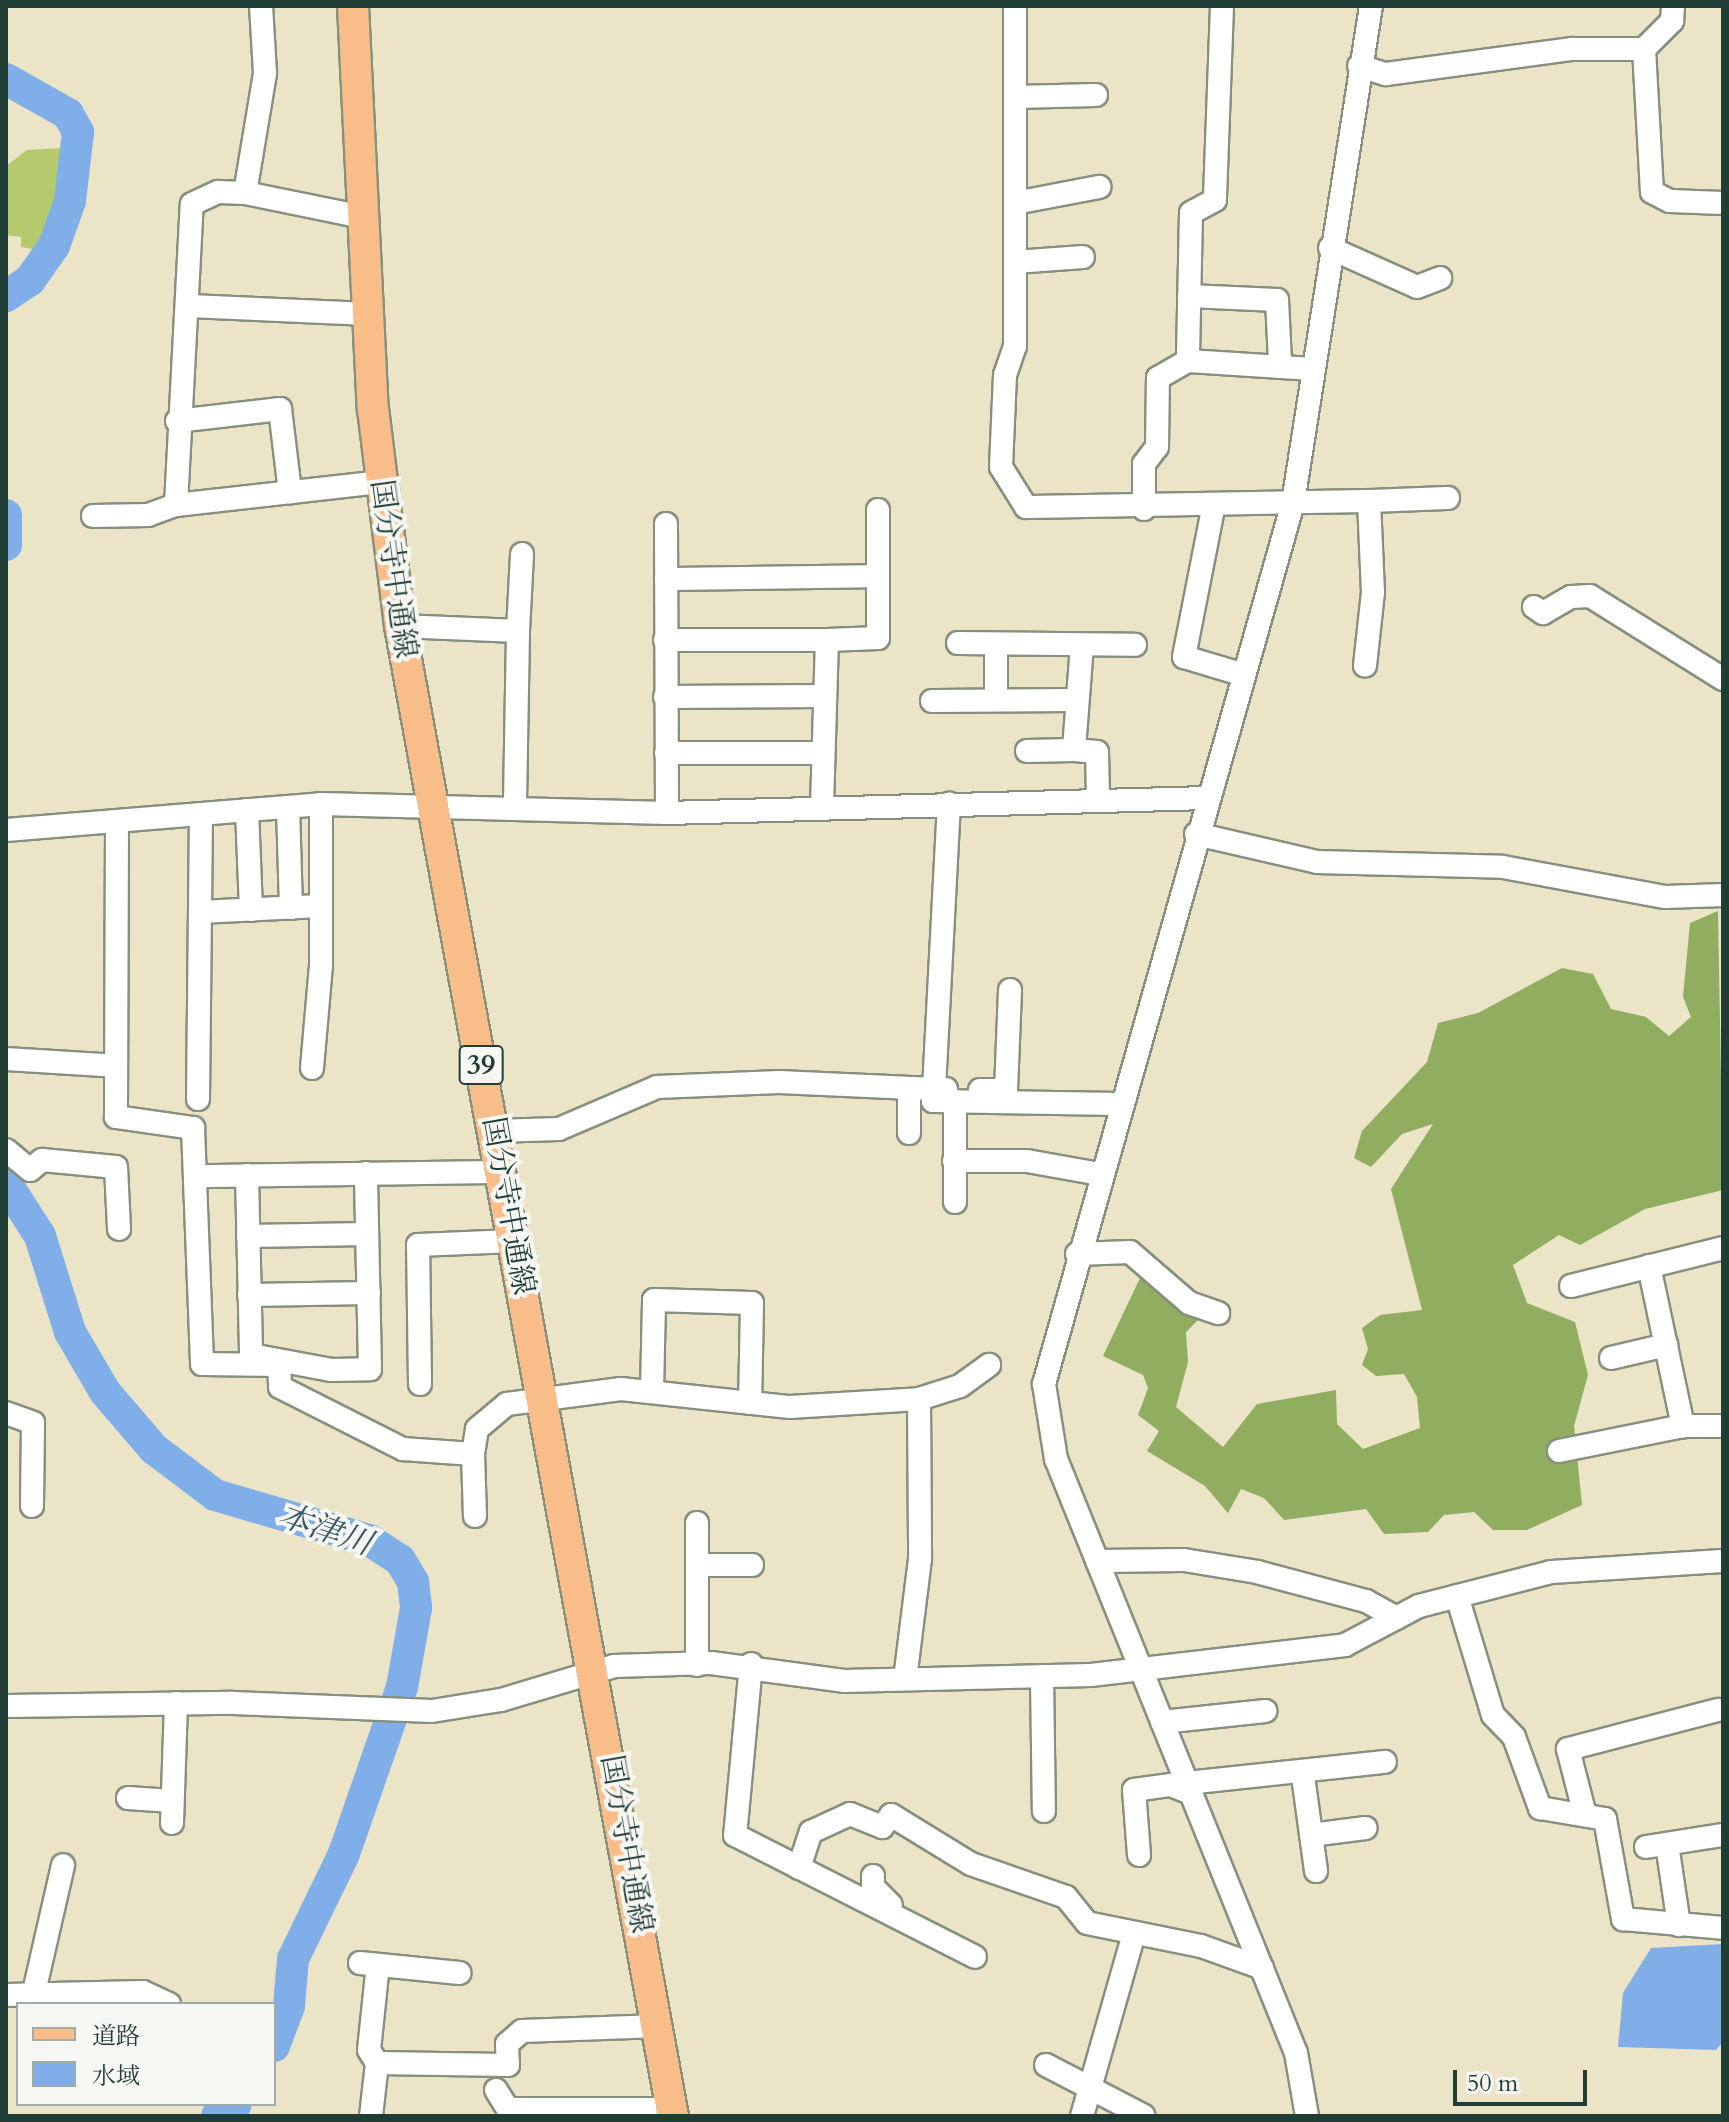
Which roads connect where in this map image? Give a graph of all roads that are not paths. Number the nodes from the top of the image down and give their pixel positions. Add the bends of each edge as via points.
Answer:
1 (261, 6) edge
2 (353, 6) edge
3 (1015, 6) edge
4 (1222, 6) edge
5 (1371, 6) edge
6 (1673, 6) edge
7 (1644, 49) junction
8 (1359, 66) junction
9 (1096, 95) dead end
10 (1015, 97) junction
11 (1099, 187) dead end
12 (245, 193) junction
13 (1015, 203) junction
14 (1723, 203) edge
15 (363, 217) junction
16 (1330, 248) junction
17 (1083, 257) dead end
18 (1015, 262) junction
19 (1440, 278) dead end
20 (1189, 296) junction
21 (190, 306) junction
22 (368, 314) junction
23 (1188, 361) junction
24 (1280, 362) junction
25 (1313, 369) junction
26 (177, 421) junction
27 (380, 482) junction
28 (290, 492) junction
29 (1448, 498) dead end
30 (1369, 501) junction
31 (1293, 503) junction
32 (176, 505) junction
33 (1144, 509) junction
34 (1213, 509) junction
35 (878, 510) dead end
36 (93, 516) dead end
37 (666, 524) dead end
38 (522, 554) dead end
39 (877, 576) junction
40 (666, 579) junction
41 (1534, 607) dead end
42 (400, 626) junction
43 (518, 631) junction
44 (665, 640) junction
45 (827, 640) junction
46 (958, 643) dead end
47 (996, 644) junction
48 (1082, 645) junction
49 (1135, 645) dead end
50 (1365, 666) dead end
51 (1241, 674) junction
52 (1723, 679) edge
53 (823, 696) junction
54 (665, 697) junction
55 (996, 700) junction
56 (1072, 700) junction
57 (932, 701) dead end
58 (1074, 750) junction
59 (1027, 751) dead end
60 (666, 753) junction
61 (822, 753) junction
62 (1098, 797) junction
63 (1208, 798) junction
64 (949, 803) junction
65 (321, 804) junction
66 (431, 804) junction
67 (515, 806) junction
68 (288, 807) junction
69 (822, 807) junction
70 (247, 810) junction
71 (667, 813) junction
72 (201, 814) junction
73 (117, 822) junction
74 (6, 830) edge
75 (1196, 834) junction
76 (1723, 895) edge
77 (320, 906) junction
78 (291, 908) junction
79 (251, 910) junction
80 (200, 912) junction
81 (1010, 990) dead end
82 (6, 1059) edge
83 (116, 1066) junction
84 (312, 1068) dead end
85 (934, 1089) junction
86 (909, 1090) junction
87 (198, 1099) dead end
88 (955, 1101) junction
89 (1119, 1104) junction
90 (494, 1131) junction
91 (909, 1133) dead end
92 (6, 1150) edge
93 (954, 1161) junction
94 (501, 1172) junction
95 (366, 1173) junction
96 (1100, 1174) junction
97 (247, 1175) junction
98 (205, 1176) dead end
99 (955, 1202) dead end
100 (119, 1229) dead end
101 (367, 1234) junction
102 (248, 1236) junction
103 (513, 1241) junction
104 (1723, 1248) edge
105 (1077, 1254) junction
106 (1649, 1266) junction
107 (1571, 1286) dead end
108 (369, 1293) junction
109 (249, 1295) junction
110 (1218, 1313) dead end
111 (1667, 1345) junction
112 (1611, 1358) dead end
113 (989, 1365) dead end
114 (420, 1384) dead end
115 (652, 1391) junction
116 (919, 1399) junction
117 (545, 1401) junction
118 (750, 1403) junction
119 (6, 1413) edge
120 (1683, 1426) junction
121 (1723, 1426) edge
122 (1559, 1451) dead end
123 (473, 1454) junction
124 (32, 1506) dead end
125 (475, 1516) dead end
126 (697, 1523) dead end
127 (1097, 1561) junction
128 (1723, 1561) edge
129 (697, 1565) junction
130 (752, 1565) dead end
131 (1457, 1596) junction
132 (1397, 1618) junction
133 (751, 1664) junction
134 (697, 1665) junction
135 (595, 1670) junction
136 (1141, 1670) junction
137 (1042, 1676) junction
138 (905, 1679) junction
139 (176, 1703) junction
140 (6, 1706) edge
141 (1718, 1710) dead end
142 (1265, 1711) dead end
143 (1162, 1722) junction
144 (1385, 1762) dead end
145 (1303, 1776) junction
146 (1189, 1788) junction
147 (128, 1798) dead end
148 (1044, 1811) dead end
149 (1584, 1811) junction
150 (1366, 1828) dead end
151 (1311, 1835) junction
152 (1723, 1835) edge
153 (1139, 1855) dead end
154 (63, 1865) dead end
155 (799, 1868) junction
156 (1316, 1871) dead end
157 (873, 1876) dead end
158 (912, 1919) junction
159 (1679, 1925) junction
160 (1723, 1928) edge
161 (1134, 1933) junction
162 (975, 1957) dead end
163 (1262, 1968) junction
164 (460, 1973) dead end
165 (34, 1992) junction
166 (6, 1995) edge
167 (165, 2002) edge
168 (659, 2026) junction
169 (377, 2063) junction
170 (1046, 2065) dead end
171 (1096, 2085) junction
172 (496, 2090) dead end
173 (604, 2113) edge
174 (673, 2113) edge
175 (371, 2116) edge
176 (1082, 2116) edge
177 (1144, 2116) edge
178 (1307, 2116) edge

1 - 12 street via 265,73
2 - 15 main road, 国分寺中通線 / 39
3 - 10 street
4 - 20 street via 1215,200 1191,213
5 - 8 street
6 - 7 street via 1672,21
7 - 8 street via 1572,49 1386,74
7 - 14 street via 1652,192 1670,201
8 - 16 street
9 - 10 street
10 - 13 street
11 - 13 street
12 - 15 street
12 - 21 street via 218,192 192,204
13 - 18 street
15 - 22 main road, 国分寺中通線 / 39
16 - 19 street via 1417,287
16 - 25 street
17 - 18 street
18 - 33 street via 1001,467 1026,507
20 - 23 street
20 - 24 street via 1277,300
21 - 22 street
21 - 26 street
22 - 27 main road, 国分寺中通線 / 39
23 - 24 street
23 - 33 street via 1158,378 1157,447 1144,464
24 - 25 street
25 - 31 street
26 - 28 street via 280,409
26 - 32 street
27 - 28 street
27 - 42 main road, 国分寺中通線 / 39
28 - 32 street
29 - 30 street
30 - 31 street
30 - 50 street via 1373,592
31 - 34 street
31 - 51 street
32 - 36 street via 148,515
33 - 34 street
34 - 51 street via 1184,657
35 - 39 street
37 - 40 street
38 - 43 street
39 - 40 street
39 - 45 street via 878,638
40 - 44 street
41 - 52 street via 1543,613 1571,597 1590,596
42 - 43 street
42 - 66 main road, 国分寺中通線 / 39
43 - 67 street
44 - 45 street
44 - 54 street
45 - 53 street
46 - 47 street
47 - 48 street
47 - 55 street
48 - 49 street
48 - 56 street via 1082,686
51 - 63 street
53 - 54 street
53 - 61 street
54 - 60 street
55 - 56 street
55 - 57 street
56 - 58 street
58 - 59 street
58 - 62 street via 1097,752
60 - 61 street
60 - 71 street
61 - 69 street
62 - 63 street
62 - 64 street
63 - 75 street
64 - 69 street
64 - 85 street
65 - 66 street
65 - 68 street
65 - 77 street
66 - 67 street
66 - 90 main road, 国分寺中通線 / 39
67 - 71 street
68 - 70 street
68 - 78 street
69 - 71 street
70 - 72 street
70 - 79 street
72 - 73 street
72 - 80 street
73 - 74 street
73 - 83 street
75 - 76 street via 1317,862 1503,867 1665,897
75 - 89 street
77 - 78 street
77 - 84 street
78 - 79 street
79 - 80 street
80 - 87 street
81 - 85 street via 1006,1090
82 - 83 street
83 - 123 street via 116,1117 193,1128 202,1364 279,1365 280,1387 403,1449
85 - 86 street
85 - 88 street via 933,1101
86 - 90 street via 779,1082 657,1087 559,1129
86 - 91 street
88 - 89 street
88 - 93 street
89 - 96 street
90 - 94 main road, 国分寺中通線 / 39
92 - 100 street via 30,1170 42,1160 116,1167
93 - 96 street via 1027,1161
93 - 99 street
94 - 95 street
94 - 103 main road, 国分寺中通線 / 39
95 - 97 street
95 - 101 street
96 - 105 street
97 - 98 street
97 - 102 street
101 - 102 street
101 - 108 street
102 - 109 street
103 - 114 street via 418,1245
103 - 117 main road, 国分寺中通線 / 39
104 - 106 street
105 - 110 street via 1130,1252 1189,1303
105 - 127 street via 1048,1363 1045,1415
106 - 107 street
106 - 111 street
108 - 109 street
108 - 109 street via 370,1369 331,1370 251,1355
111 - 112 street
111 - 120 street
113 - 116 street via 960,1386
115 - 117 street
115 - 118 street
115 - 118 street via 654,1300 752,1303
116 - 118 street
116 - 138 street via 920,1559
117 - 123 street via 507,1404 477,1429
117 - 135 main road, 国分寺中通線 / 39
119 - 124 street via 33,1423
120 - 121 street
120 - 122 street
123 - 125 street
126 - 129 street
127 - 132 street via 1184,1560 1257,1572 1366,1601
127 - 136 street
128 - 131 street via 1603,1563
129 - 130 street
129 - 134 street
131 - 132 street
131 - 149 street via 1493,1715 1514,1737 1540,1808
132 - 136 street via 1345,1645
133 - 134 street
133 - 138 street via 844,1681
133 - 155 street via 735,1835
134 - 135 street
135 - 139 street via 501,1700 414,1711
135 - 168 main road, 国分寺中通線 / 39
136 - 137 street
136 - 143 street
137 - 138 street
137 - 148 street
139 - 140 street
139 - 147 street via 172,1812
141 - 149 street via 1568,1749
142 - 143 street
143 - 146 street
144 - 145 street
145 - 146 street via 1217,1775
145 - 151 street
146 - 153 street via 1134,1790
146 - 163 street
149 - 159 street via 1605,1819 1615,1843 1623,1919
150 - 151 street
151 - 156 street
152 - 159 street via 1657,1845
154 - 165 street
155 - 158 street via 861,1893 871,1909
155 - 161 street via 811,1832 850,1814 882,1827 891,1815 971,1864 1066,1897 1087,1923
157 - 158 street via 884,1901
158 - 162 street
159 - 160 street
161 - 163 street
161 - 171 street
163 - 178 street via 1296,2053
164 - 169 street via 369,1964 369,2050
165 - 166 street
165 - 167 street via 143,1992
168 - 169 street via 522,2031 507,2044 508,2065
168 - 174 main road, 国分寺中通線 / 39
169 - 175 street
170 - 171 street
171 - 176 street
171 - 177 street
172 - 173 street via 508,2109
173 - 174 street

